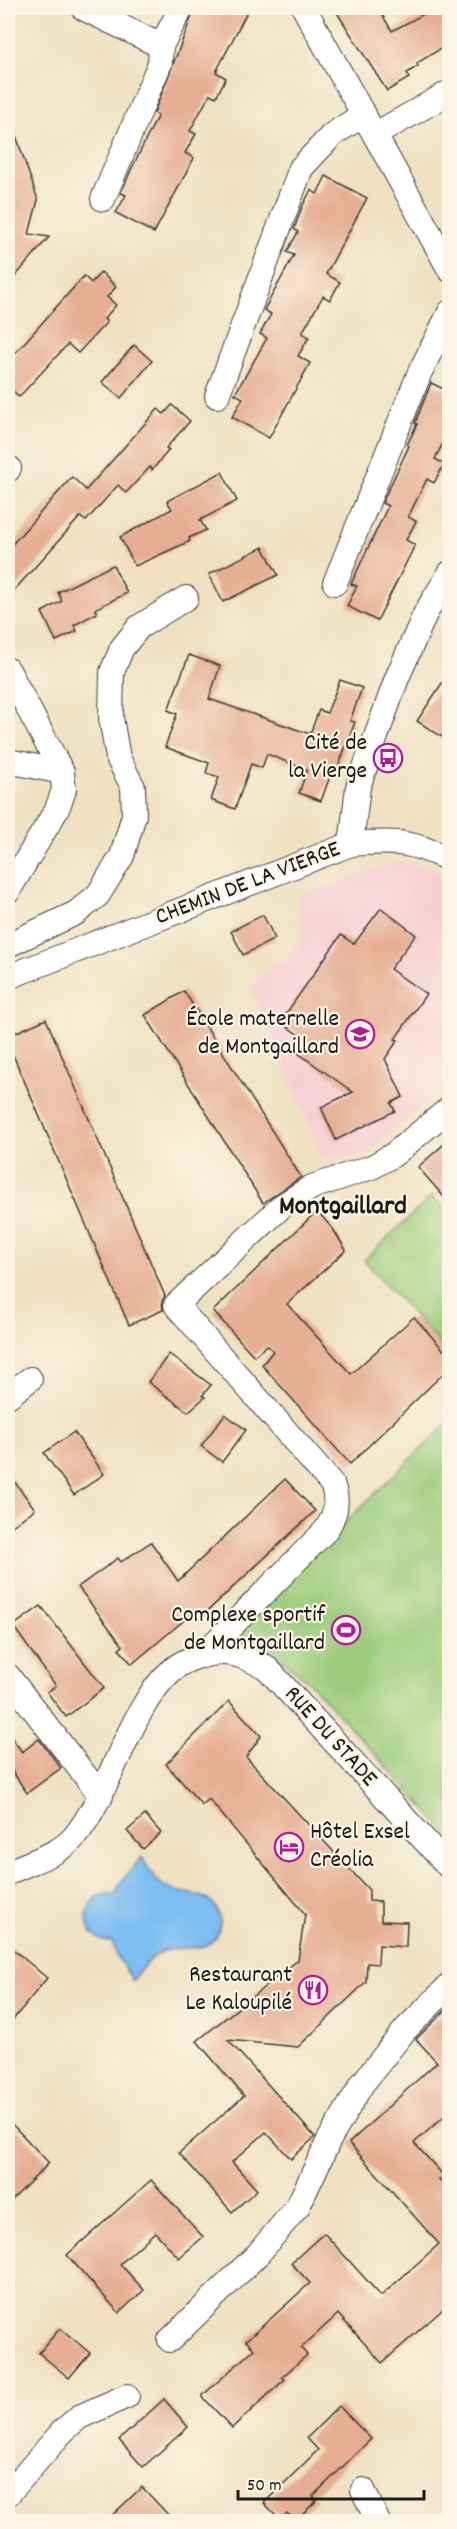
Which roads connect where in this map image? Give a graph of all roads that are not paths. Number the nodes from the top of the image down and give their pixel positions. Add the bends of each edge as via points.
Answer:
1 (83, 8) edge
2 (182, 8) edge
3 (304, 8) edge
4 (161, 46) junction
5 (450, 92) edge
6 (370, 124) junction
7 (103, 199) dead end
8 (450, 270) edge
9 (450, 312) edge
10 (217, 396) dead end
11 (450, 573) edge
12 (335, 583) dead end
13 (186, 598) dead end
14 (8, 670) edge
15 (8, 761) edge
16 (62, 772) junction
17 (351, 844) junction
18 (450, 860) edge
19 (8, 891) edge
20 (8, 945) edge
21 (8, 977) edge
22 (450, 1108) edge
23 (30, 1379) dead end
24 (8, 1396) edge
25 (202, 1656) junction
26 (8, 1676) edge
27 (100, 1796) junction
28 (450, 1868) edge
29 (8, 1873) edge
30 (450, 1984) edge
31 (170, 2340) dead end
32 (127, 2396) dead end
33 (363, 2490) dead end
34 (8, 2494) edge
35 (378, 2522) edge

1 - 4 street
2 - 4 street
3 - 6 street
4 - 7 street via 160,63
5 - 6 street
6 - 8 street
6 - 10 street via 332,135 301,168
9 - 12 street via 420,372
11 - 17 street, CHEMIN DE LA VIERGE via 426,612 403,663 358,787
13 - 20 street via 139,627 122,648 112,672 111,718 118,758 133,787 134,814 122,856 98,895 75,913
14 - 16 street
15 - 16 street
16 - 19 street via 64,790 57,809
17 - 18 street via 395,841 428,849
17 - 21 street, CHEMIN DE LA VIERGE
22 - 25 street via 393,1155 372,1167 312,1187 282,1206 176,1305 332,1484 336,1495 333,1521 325,1531
23 - 24 street
25 - 27 street, RUE DU STADE via 179,1665 158,1687 141,1712
25 - 28 street, RUE DU STADE via 225,1653 266,1667
26 - 27 street
27 - 29 street, RUE DU STADE via 68,1845
30 - 31 street via 405,2030 362,2084 329,2140 298,2206 258,2254
32 - 34 street via 79,2417
33 - 35 street

